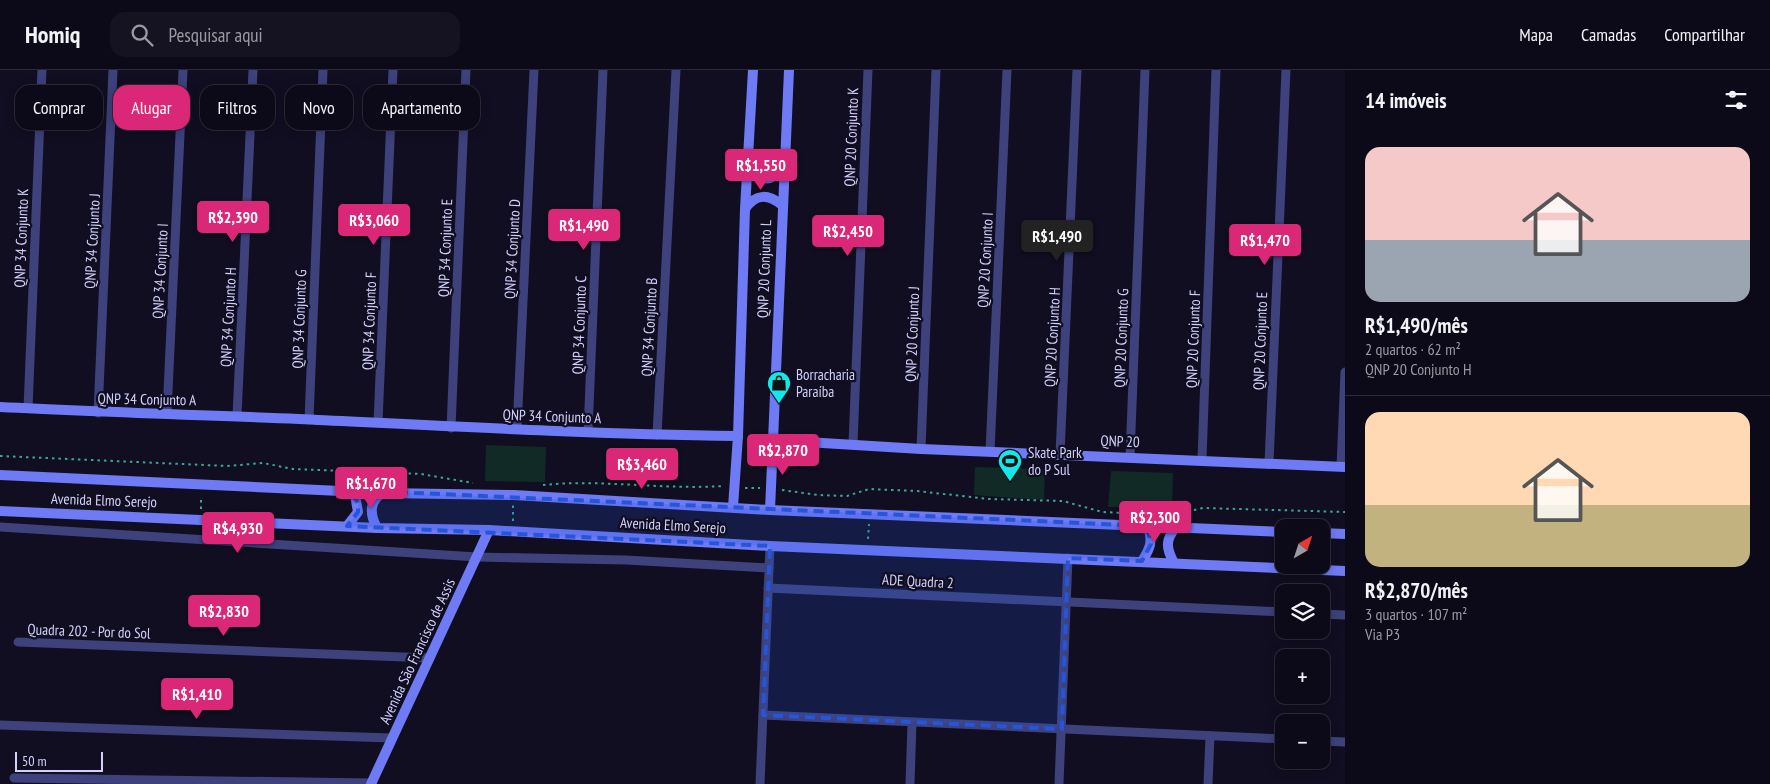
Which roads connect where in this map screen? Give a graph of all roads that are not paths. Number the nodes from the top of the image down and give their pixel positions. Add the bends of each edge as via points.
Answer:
1 (42, 70) edge
2 (113, 70) edge
3 (183, 70) edge
4 (253, 70) edge
5 (323, 70) edge
6 (394, 70) edge
7 (466, 70) edge
8 (534, 70) edge
9 (603, 70) edge
10 (676, 70) edge
11 (753, 70) edge
12 (789, 70) edge
13 (868, 70) edge
14 (936, 70) edge
15 (1007, 70) edge
16 (1077, 70) edge
17 (1145, 70) edge
18 (1216, 70) edge
19 (1286, 70) edge
20 (748, 158) junction
21 (784, 167) junction
22 (782, 205) junction
23 (745, 209) junction
24 (1345, 372) edge
25 (0, 407) edge
26 (28, 408) junction
27 (98, 413) junction
28 (167, 413) junction
29 (237, 416) junction
30 (309, 420) junction
31 (378, 423) junction
32 (451, 428) junction
33 (517, 428) junction
34 (588, 432) junction
35 (657, 435) junction
36 (738, 436) junction
37 (773, 440) junction
38 (853, 444) junction
39 (921, 449) junction
40 (990, 452) junction
41 (1060, 454) junction
42 (1130, 457) junction
43 (1202, 460) junction
44 (1269, 463) junction
45 (1343, 467) edge
46 (0, 476) edge
47 (350, 490) junction
48 (384, 493) junction
49 (732, 507) junction
50 (770, 510) junction
51 (0, 511) edge
52 (347, 526) junction
53 (1147, 526) junction
54 (0, 527) edge
55 (1176, 527) junction
56 (378, 528) junction
57 (489, 530) junction
58 (1275, 532) edge
59 (1330, 533) edge
60 (1345, 534) edge
61 (770, 546) junction
62 (477, 556) junction
63 (1068, 558) junction
64 (1142, 561) junction
65 (1174, 563) junction
66 (769, 568) junction
67 (1345, 571) edge
68 (768, 588) junction
69 (1067, 603) junction
70 (1275, 612) edge
71 (1330, 614) edge
72 (1345, 614) edge
73 (18, 642) dead end
74 (430, 658) junction
75 (763, 715) junction
76 (912, 723) junction
77 (0, 725) edge
78 (1062, 729) junction
79 (1210, 736) junction
80 (392, 738) junction
81 (1275, 739) edge
82 (1330, 741) edge
83 (1345, 742) edge
84 (14, 778) dead end
85 (372, 784) edge
86 (760, 784) edge
87 (910, 784) edge
88 (1059, 784) edge
89 (1208, 784) edge

1 - 26 street, QNP 34 Conjunto K
2 - 27 street, QNP 34 Conjunto J
3 - 28 street, QNP 34 Conjunto I
4 - 29 street, QNP 34 Conjunto H
5 - 30 street, QNP 34 Conjunto G
6 - 31 street, QNP 34 Conjunto F
7 - 32 street, QNP 34 Conjunto E
8 - 33 street, QNP 34 Conjunto D
9 - 34 street, QNP 34 Conjunto C
10 - 35 street, QNP 34 Conjunto B
11 - 20 main road
12 - 21 main road, QNP 20 Conjunto L
13 - 38 street, QNP 20 Conjunto K
14 - 39 street, QNP 20 Conjunto J
15 - 40 street, QNP 20 Conjunto I
16 - 41 street, QNP 20 Conjunto H
17 - 42 street, QNP 20 Conjunto G
18 - 43 street, QNP 20 Conjunto F
19 - 44 street, QNP 20 Conjunto E
20 - 21 main road via 756,174 765,179 776,177
20 - 23 main road
21 - 22 main road, QNP 20 Conjunto L
22 - 23 main road via 768,197 758,197 751,200
22 - 37 main road, QNP 20 Conjunto L
23 - 36 main road
24 - 45 street
25 - 26 main road, QNP 34 Conjunto A
26 - 27 main road, QNP 34 Conjunto A
27 - 28 main road, QNP 34 Conjunto A
28 - 29 main road, QNP 34 Conjunto A
29 - 30 main road, QNP 34 Conjunto A
30 - 31 main road, QNP 34 Conjunto A
31 - 32 main road, QNP 34 Conjunto A
32 - 33 main road, QNP 34 Conjunto A
33 - 34 main road, QNP 34 Conjunto A
34 - 35 main road, QNP 34 Conjunto A
35 - 36 main road, QNP 34 Conjunto A
36 - 49 main road
37 - 38 main road, QNP 20
37 - 50 main road, QNP 20 Conjunto L
38 - 39 main road, QNP 20
39 - 40 main road, QNP 20
40 - 41 main road, QNP 20
41 - 42 main road, QNP 20
42 - 43 main road, QNP 20
43 - 44 main road, QNP 20
44 - 45 main road, QNP 20
46 - 47 main road, Avenida Elmo Serejo
47 - 48 main road, Avenida Elmo Serejo
47 - 52 main road via 356,495 358,512
48 - 49 main road, Avenida Elmo Serejo
48 - 56 main road via 372,503 371,511
49 - 50 main road, Avenida Elmo Serejo
50 - 53 main road, Avenida Elmo Serejo
51 - 52 main road, Avenida Elmo Serejo
52 - 56 main road, Avenida Elmo Serejo
53 - 55 main road, Avenida Elmo Serejo
53 - 64 main road via 1151,544
54 - 62 street
55 - 58 main road, Avenida Elmo Serejo
55 - 65 main road via 1167,544
56 - 57 main road, Avenida Elmo Serejo
57 - 61 main road, Avenida Elmo Serejo
57 - 62 main road, Avenida São Francisco de Assis
59 - 60 main road
61 - 63 main road, Avenida Elmo Serejo
61 - 66 street
62 - 66 street
62 - 74 main road, Avenida São Francisco de Assis
63 - 64 main road, Avenida Elmo Serejo
63 - 69 street
64 - 65 main road, Avenida Elmo Serejo
65 - 67 main road, Avenida Elmo Serejo
66 - 68 street
68 - 69 street, ADE Quadra 2
68 - 75 street
69 - 70 street, ADE Quadra 2
69 - 78 street
71 - 72 street
73 - 74 street, Quadra 202 - Por do Sol
74 - 80 main road, Avenida São Francisco de Assis
75 - 76 street
75 - 86 street
76 - 78 street
76 - 87 street
77 - 80 street
78 - 79 street
78 - 88 street
79 - 81 street
79 - 89 street
80 - 85 main road, Avenida São Francisco de Assis
82 - 83 street
84 - 85 street

